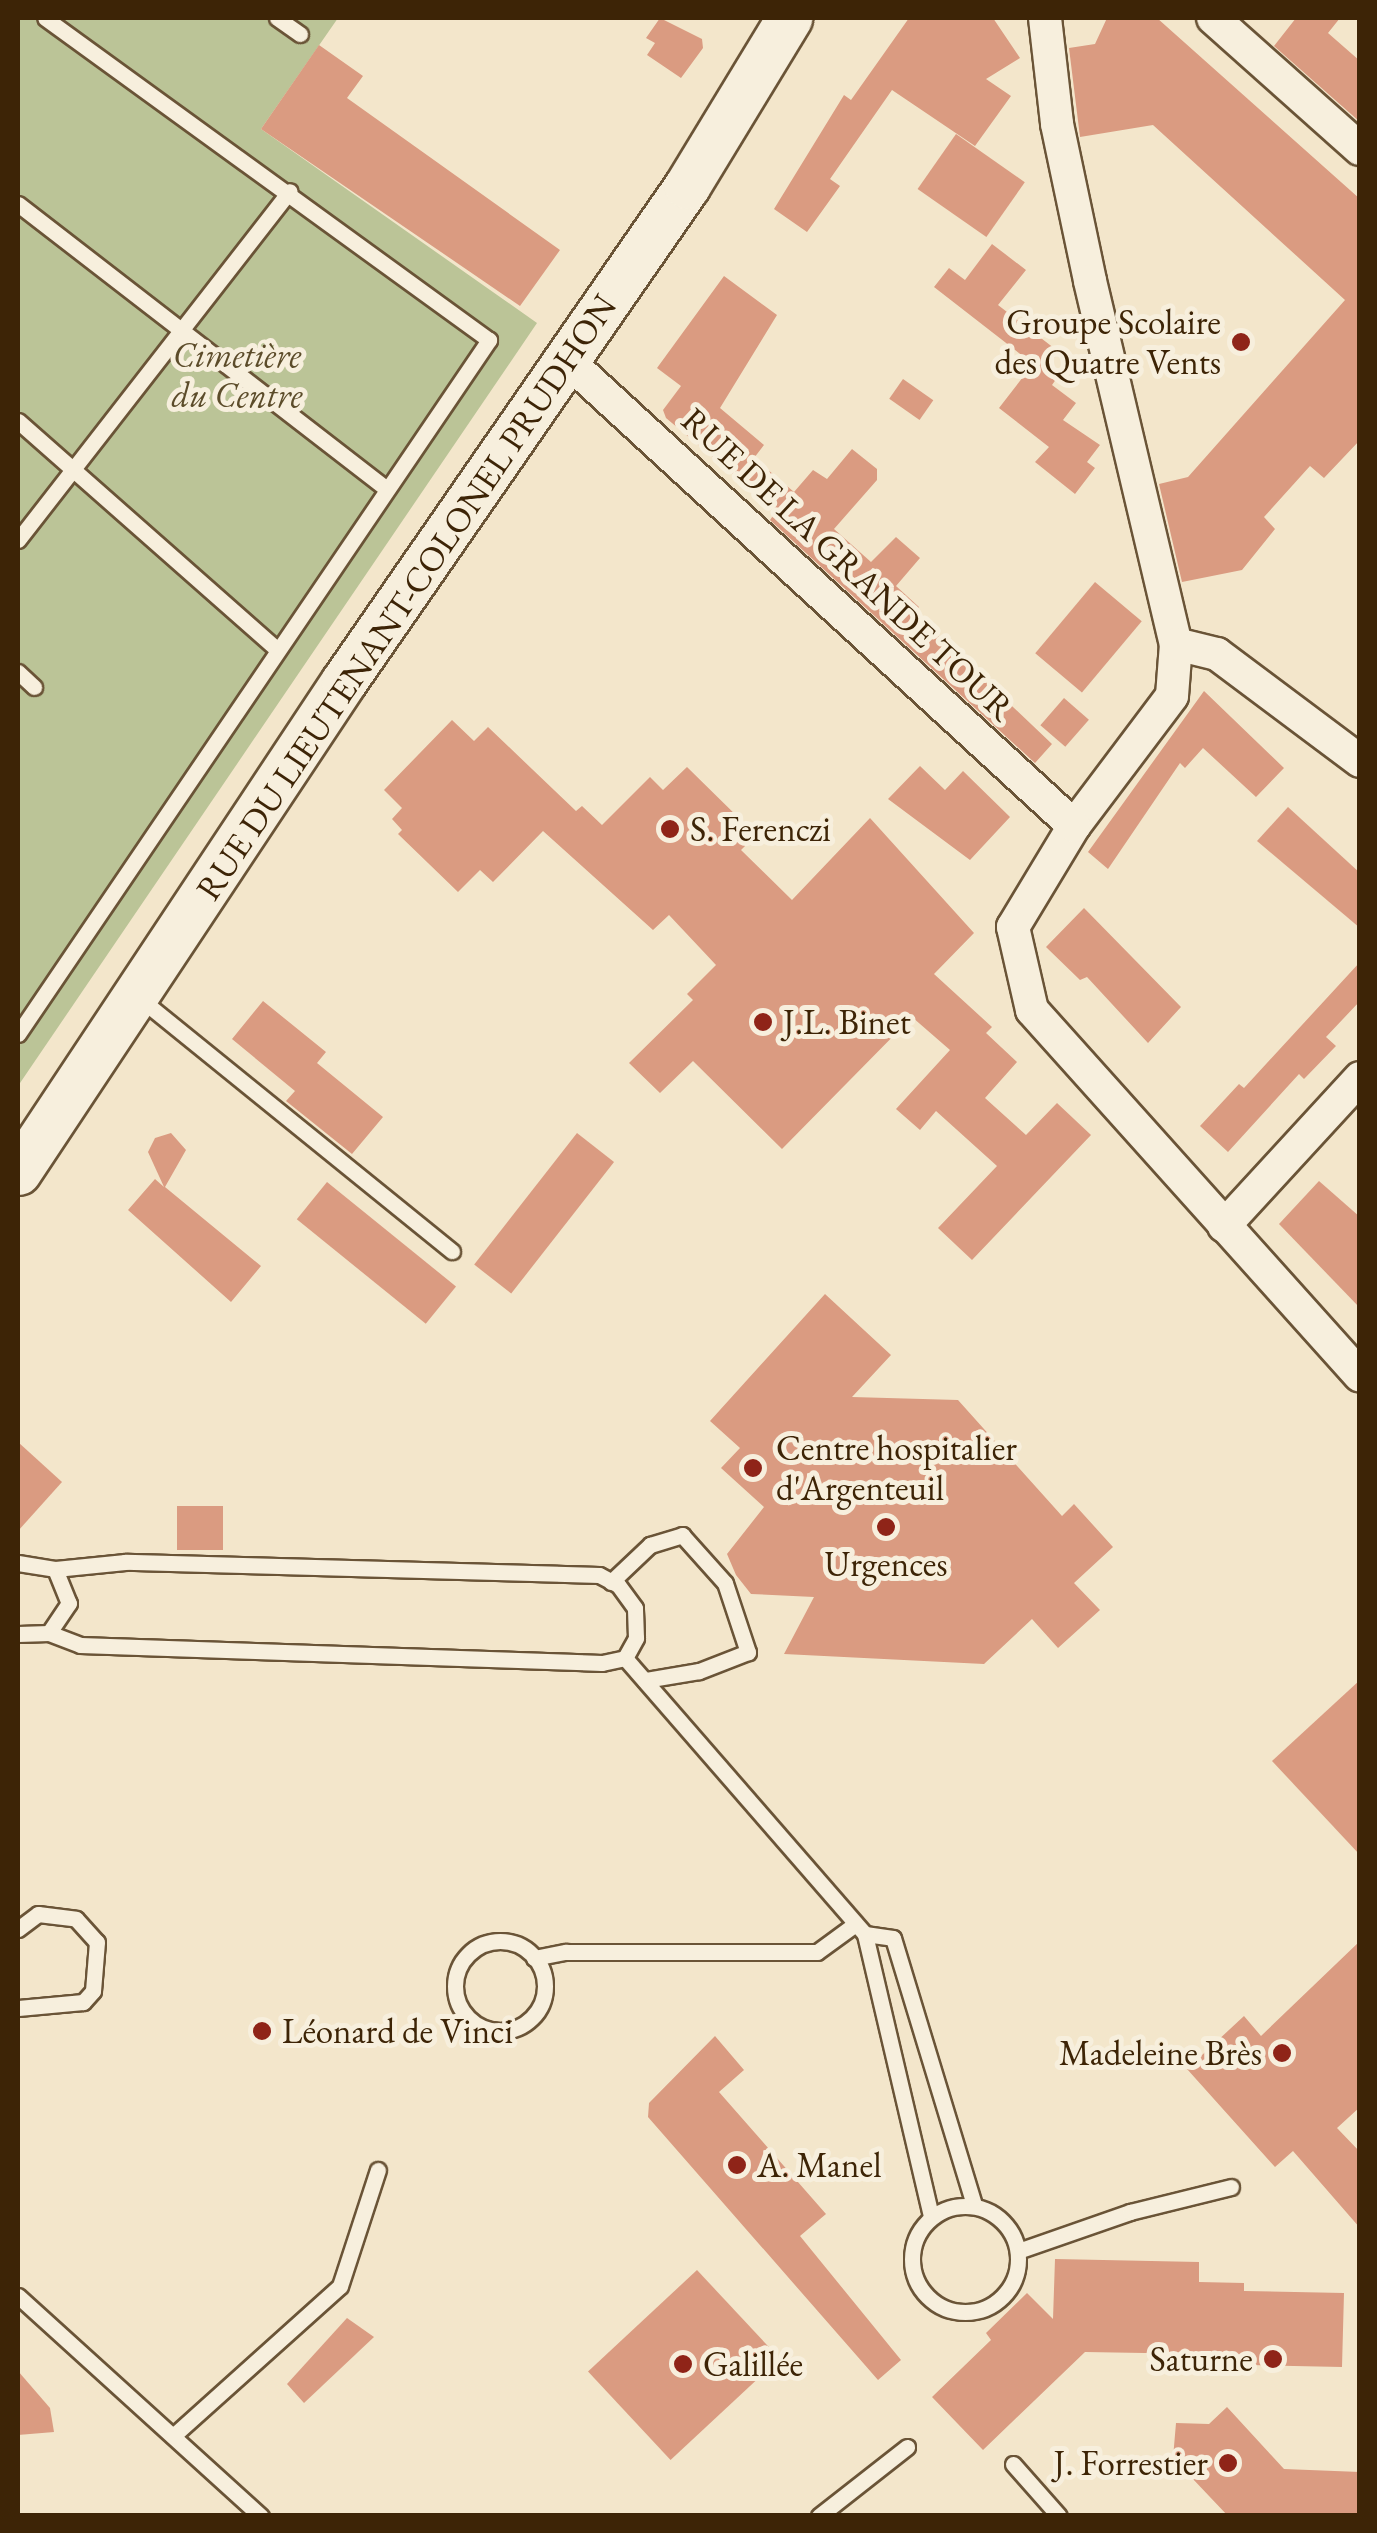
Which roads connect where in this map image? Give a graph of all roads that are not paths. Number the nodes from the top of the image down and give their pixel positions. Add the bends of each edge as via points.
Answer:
1 (45, 18) edge
2 (277, 18) edge
3 (789, 18) edge
4 (1045, 18) edge
5 (1213, 18) edge
6 (300, 34) dead end
7 (1360, 148) edge
8 (290, 191) junction
9 (18, 204) edge
10 (181, 330) junction
11 (568, 361) junction
12 (18, 421) edge
13 (72, 469) junction
14 (387, 489) junction
15 (18, 540) edge
16 (1176, 644) junction
17 (278, 650) junction
18 (18, 672) edge
19 (34, 687) dead end
20 (1360, 760) edge
21 (1074, 826) junction
22 (135, 995) junction
23 (18, 1034) edge
24 (1360, 1078) edge
25 (18, 1172) edge
26 (1224, 1226) junction
27 (452, 1251) dead end
28 (1360, 1376) edge
29 (18, 1563) edge
30 (55, 1568) junction
31 (611, 1582) junction
32 (49, 1633) junction
33 (18, 1634) edge
34 (625, 1658) junction
35 (645, 1680) junction
36 (18, 1928) edge
37 (860, 1930) junction
38 (534, 1958) junction
39 (18, 2008) edge
40 (378, 2170) dead end
41 (1231, 2187) dead end
42 (974, 2205) junction
43 (931, 2216) junction
44 (1018, 2250) junction
45 (18, 2296) edge
46 (173, 2436) junction
47 (907, 2446) dead end
48 (1013, 2464) dead end
49 (262, 2516) edge
50 (819, 2516) edge
51 (1059, 2516) edge

1 - 8 lane
2 - 6 lane
3 - 11 main road, RUE DU LIEUTENANT-COLONEL PRUDHON via 687,186
4 - 16 street via 1057,124
5 - 7 street
8 - 10 lane
8 - 14 lane via 489,340
9 - 10 lane
10 - 13 lane
10 - 14 lane
11 - 21 street, RUE DE LA GRANDE TOUR
11 - 22 main road, RUE DU LIEUTENANT-COLONEL PRUDHON
12 - 13 lane
13 - 15 lane
13 - 17 lane
14 - 17 lane
16 - 20 street via 1217,654
16 - 21 street via 1172,696
17 - 23 lane
18 - 19 lane
21 - 26 street via 1013,927 1032,1010
22 - 25 main road, RUE DU LIEUTENANT-COLONEL PRUDHON
22 - 27 lane
24 - 26 street
26 - 28 street
29 - 30 lane
30 - 31 lane via 125,1562 598,1575
30 - 32 lane via 70,1603
31 - 34 lane via 635,1608 636,1638
31 - 35 lane via 650,1546 682,1534 725,1583 748,1652 699,1671
32 - 33 lane
32 - 34 lane via 80,1645 602,1663
34 - 35 lane
35 - 37 lane
36 - 39 lane via 38,1914 76,1919 97,1942 92,1991 84,2002
37 - 38 lane via 817,1952 566,1952
37 - 42 lane via 893,1938
37 - 43 lane
38 - 38 lane via 528,1949 498,1939 468,1952 454,1980 461,2012 486,2031 518,2029 542,2007 546,1975
40 - 46 lane via 340,2286
41 - 44 lane
42 - 43 lane
42 - 44 lane via 1002,2221
43 - 44 lane via 914,2244 914,2278 945,2309 967,2312 998,2300 1017,2273
45 - 46 lane
46 - 49 lane
47 - 50 lane
48 - 51 lane

